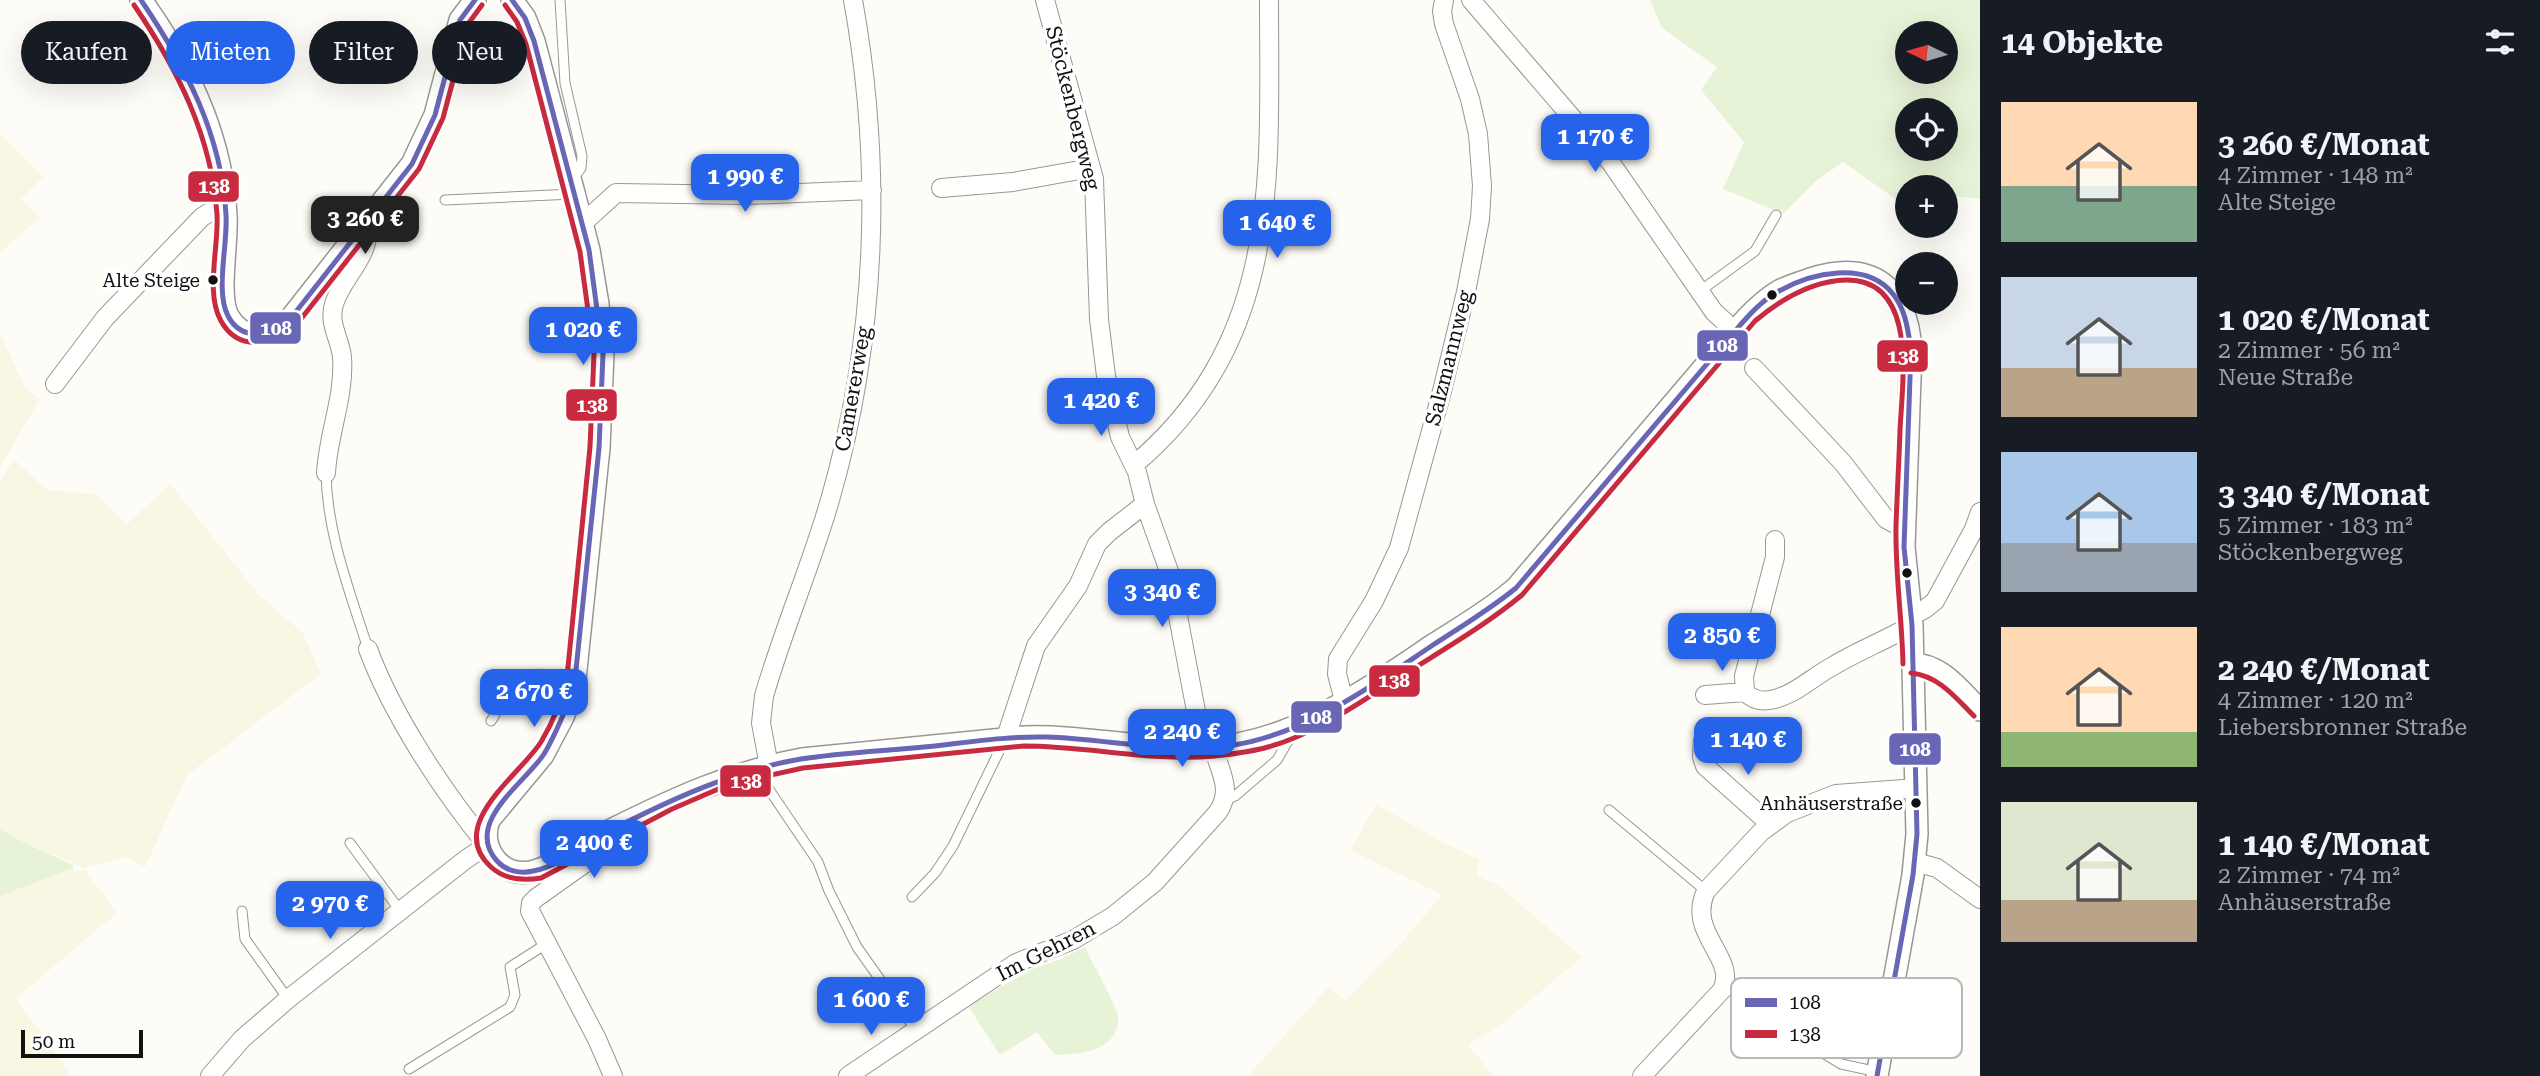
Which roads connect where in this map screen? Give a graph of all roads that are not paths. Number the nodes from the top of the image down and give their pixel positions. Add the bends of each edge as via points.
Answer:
1 (141, 0) edge
2 (475, 0) edge
3 (560, 0) edge
4 (852, 0) edge
5 (1045, 0) edge
6 (1269, 0) edge
7 (1444, 0) edge
8 (1471, 0) edge
9 (516, 2) edge
10 (1091, 168) junction
11 (573, 187) junction
12 (941, 188) dead end
13 (872, 190) junction
14 (445, 200) dead end
15 (225, 203) junction
16 (1776, 215) dead end
17 (366, 222) junction
18 (583, 223) junction
19 (1700, 291) junction
20 (1735, 331) junction
21 (1754, 368) dead end
22 (55, 384) dead end
23 (1134, 466) junction
24 (326, 474) joint
25 (1145, 503) junction
26 (1980, 512) edge
27 (1905, 528) junction
28 (1775, 540) dead end
29 (1911, 620) junction
30 (368, 649) joint
31 (1912, 664) junction
32 (576, 680) junction
33 (1745, 692) junction
34 (1705, 695) dead end
35 (1344, 701) junction
36 (1980, 710) edge
37 (491, 721) dead end
38 (1296, 728) junction
39 (1006, 737) junction
40 (1703, 741) dead end
41 (1208, 748) junction
42 (764, 767) junction
43 (1917, 788) junction
44 (1224, 801) junction
45 (1609, 810) dead end
46 (1770, 824) junction
47 (594, 839) junction
48 (350, 843) dead end
49 (487, 845) junction
50 (1915, 862) junction
51 (1706, 891) junction
52 (912, 897) dead end
53 (1980, 899) edge
54 (243, 911) dead end
55 (401, 912) junction
56 (546, 944) junction
57 (1894, 978) edge
58 (288, 999) junction
59 (915, 1029) junction
60 (1831, 1058) edge
61 (409, 1069) dead end
62 (1877, 1074) edge
63 (209, 1076) edge
64 (613, 1076) edge
65 (848, 1076) edge
66 (1642, 1076) edge

1 - 15 street via 193,88 217,152
2 - 17 street via 460,20 428,134 404,176
3 - 11 lane via 565,83 582,156
4 - 13 street, Camererweg via 865,82
5 - 10 street, Stöckenbergweg
6 - 23 street via 1267,185 1251,284 1232,337 1213,371 1169,433
7 - 35 street, Salzmannweg via 1444,24 1478,134 1482,186 1478,233 1439,403 1399,548 1380,591 1338,659
8 - 19 street via 1611,163
9 - 11 street via 534,41
10 - 12 street
10 - 23 street, Stöckenbergweg via 1097,205 1102,354 1120,436
11 - 14 lane
11 - 18 street
13 - 18 street via 748,195 617,193
13 - 42 street, Camererweg via 868,290 856,387 830,500 764,696
15 - 17 street via 225,307 236,325 253,334 269,333 285,324
15 - 22 street via 197,222 105,318
16 - 19 lane via 1757,249
17 - 24 street via 366,246 333,311 342,374
18 - 32 street via 596,285 604,370
19 - 20 street
20 - 27 street via 1780,291 1826,274 1857,272 1878,280 1893,293 1905,311 1911,350
20 - 35 street via 1516,588
21 - 27 street via 1843,463 1886,519
23 - 25 street, Stöckenbergweg
24 - 30 lane via 344,575
25 - 39 street via 1100,541 1075,591 1036,646
25 - 41 street, Stöckenbergweg via 1175,595
26 - 29 street via 1935,601
27 - 29 street
28 - 33 street via 1775,557 1746,664
29 - 31 street
29 - 33 street via 1880,643 1782,697 1761,701
30 - 49 street via 405,726
31 - 36 street via 1940,671
31 - 43 street
32 - 37 lane via 543,673 527,675 507,690
32 - 49 street via 548,748 489,820
33 - 34 street
35 - 38 street
38 - 41 street via 1250,743
38 - 44 lane, Im Gehren via 1280,757
39 - 41 street
39 - 42 street
39 - 52 lane via 953,846 936,873
40 - 46 street via 1705,766
41 - 44 street via 1226,790
42 - 47 street via 691,791
42 - 59 lane via 766,785 818,862 857,947
43 - 46 street via 1829,795
43 - 50 street
44 - 59 street, Im Gehren via 1133,901 1083,935 1016,962
45 - 51 lane
46 - 51 street
47 - 49 street via 527,872 505,868
47 - 56 street via 592,858 531,903 531,916
48 - 55 lane
49 - 55 street
50 - 53 street via 1937,868
50 - 57 street
51 - 66 street via 1704,930 1724,965 1725,984
54 - 58 lane via 244,937
55 - 58 street
56 - 61 lane via 510,967 515,995 510,1007
56 - 64 street
58 - 63 street
59 - 65 street, Im Gehren
60 - 62 lane

